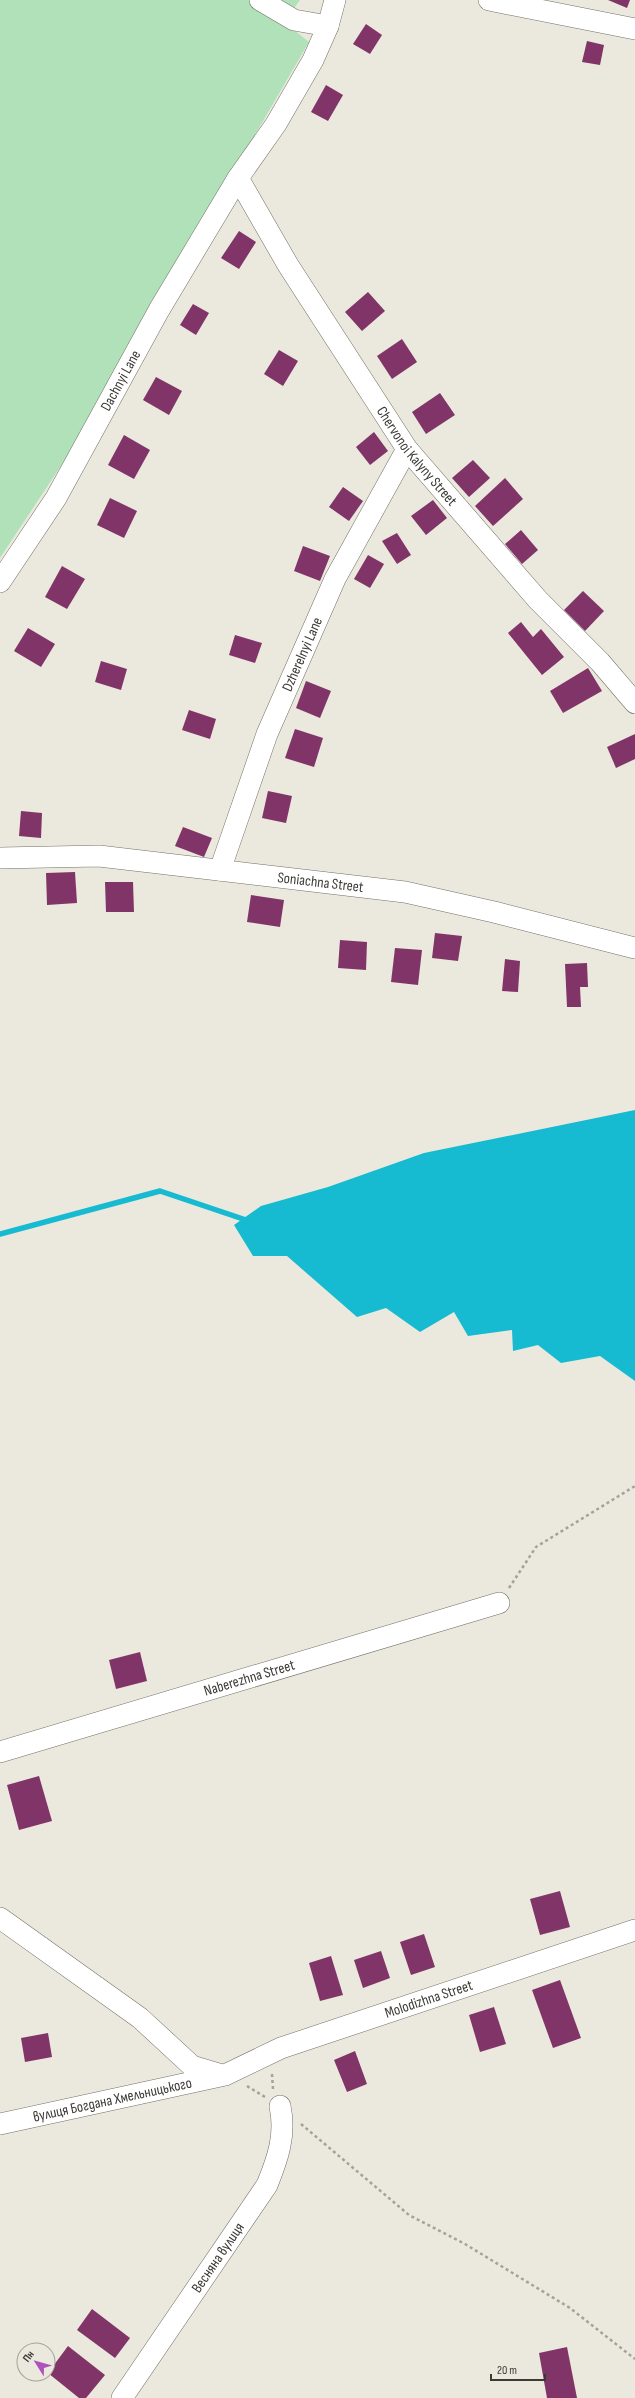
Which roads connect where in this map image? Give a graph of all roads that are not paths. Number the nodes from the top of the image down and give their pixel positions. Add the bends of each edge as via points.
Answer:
1 (260, 0) edge
2 (335, 0) edge
3 (489, 0) edge
4 (328, 26) junction
5 (635, 29) edge
6 (238, 178) junction
7 (407, 449) junction
8 (0, 582) edge
9 (635, 703) edge
10 (0, 858) edge
11 (220, 870) junction
12 (635, 948) edge
13 (499, 1603) road end
14 (0, 1752) edge
15 (0, 1918) edge
16 (635, 1930) edge
17 (10, 1933) edge
18 (225, 2075) junction
19 (280, 2106) road end
20 (0, 2124) edge
21 (122, 2398) edge

1 - 4 street via 294,20
2 - 4 street, Dachnyi Lane
3 - 5 street
4 - 6 street, Dachnyi Lane via 313,60 276,124
6 - 7 street, Chervonoi Kalyny Street via 288,266
6 - 8 street, Dachnyi Lane via 159,310 56,498
7 - 9 street, Chervonoi Kalyny Street via 538,600 600,662
7 - 11 street, Dzherelnyi Lane via 335,579 267,734
10 - 11 street, Soniachna Street via 99,856
11 - 12 street, Soniachna Street via 405,892
13 - 14 street, Naberezhna Street
15 - 17 street
16 - 18 street, Molodizhna Street via 281,2048
17 - 18 street via 140,2018 192,2066
18 - 20 street, вулиця Богдана Хмельницького
19 - 21 street, Весняна вулиця via 283,2137 278,2160 267,2185

